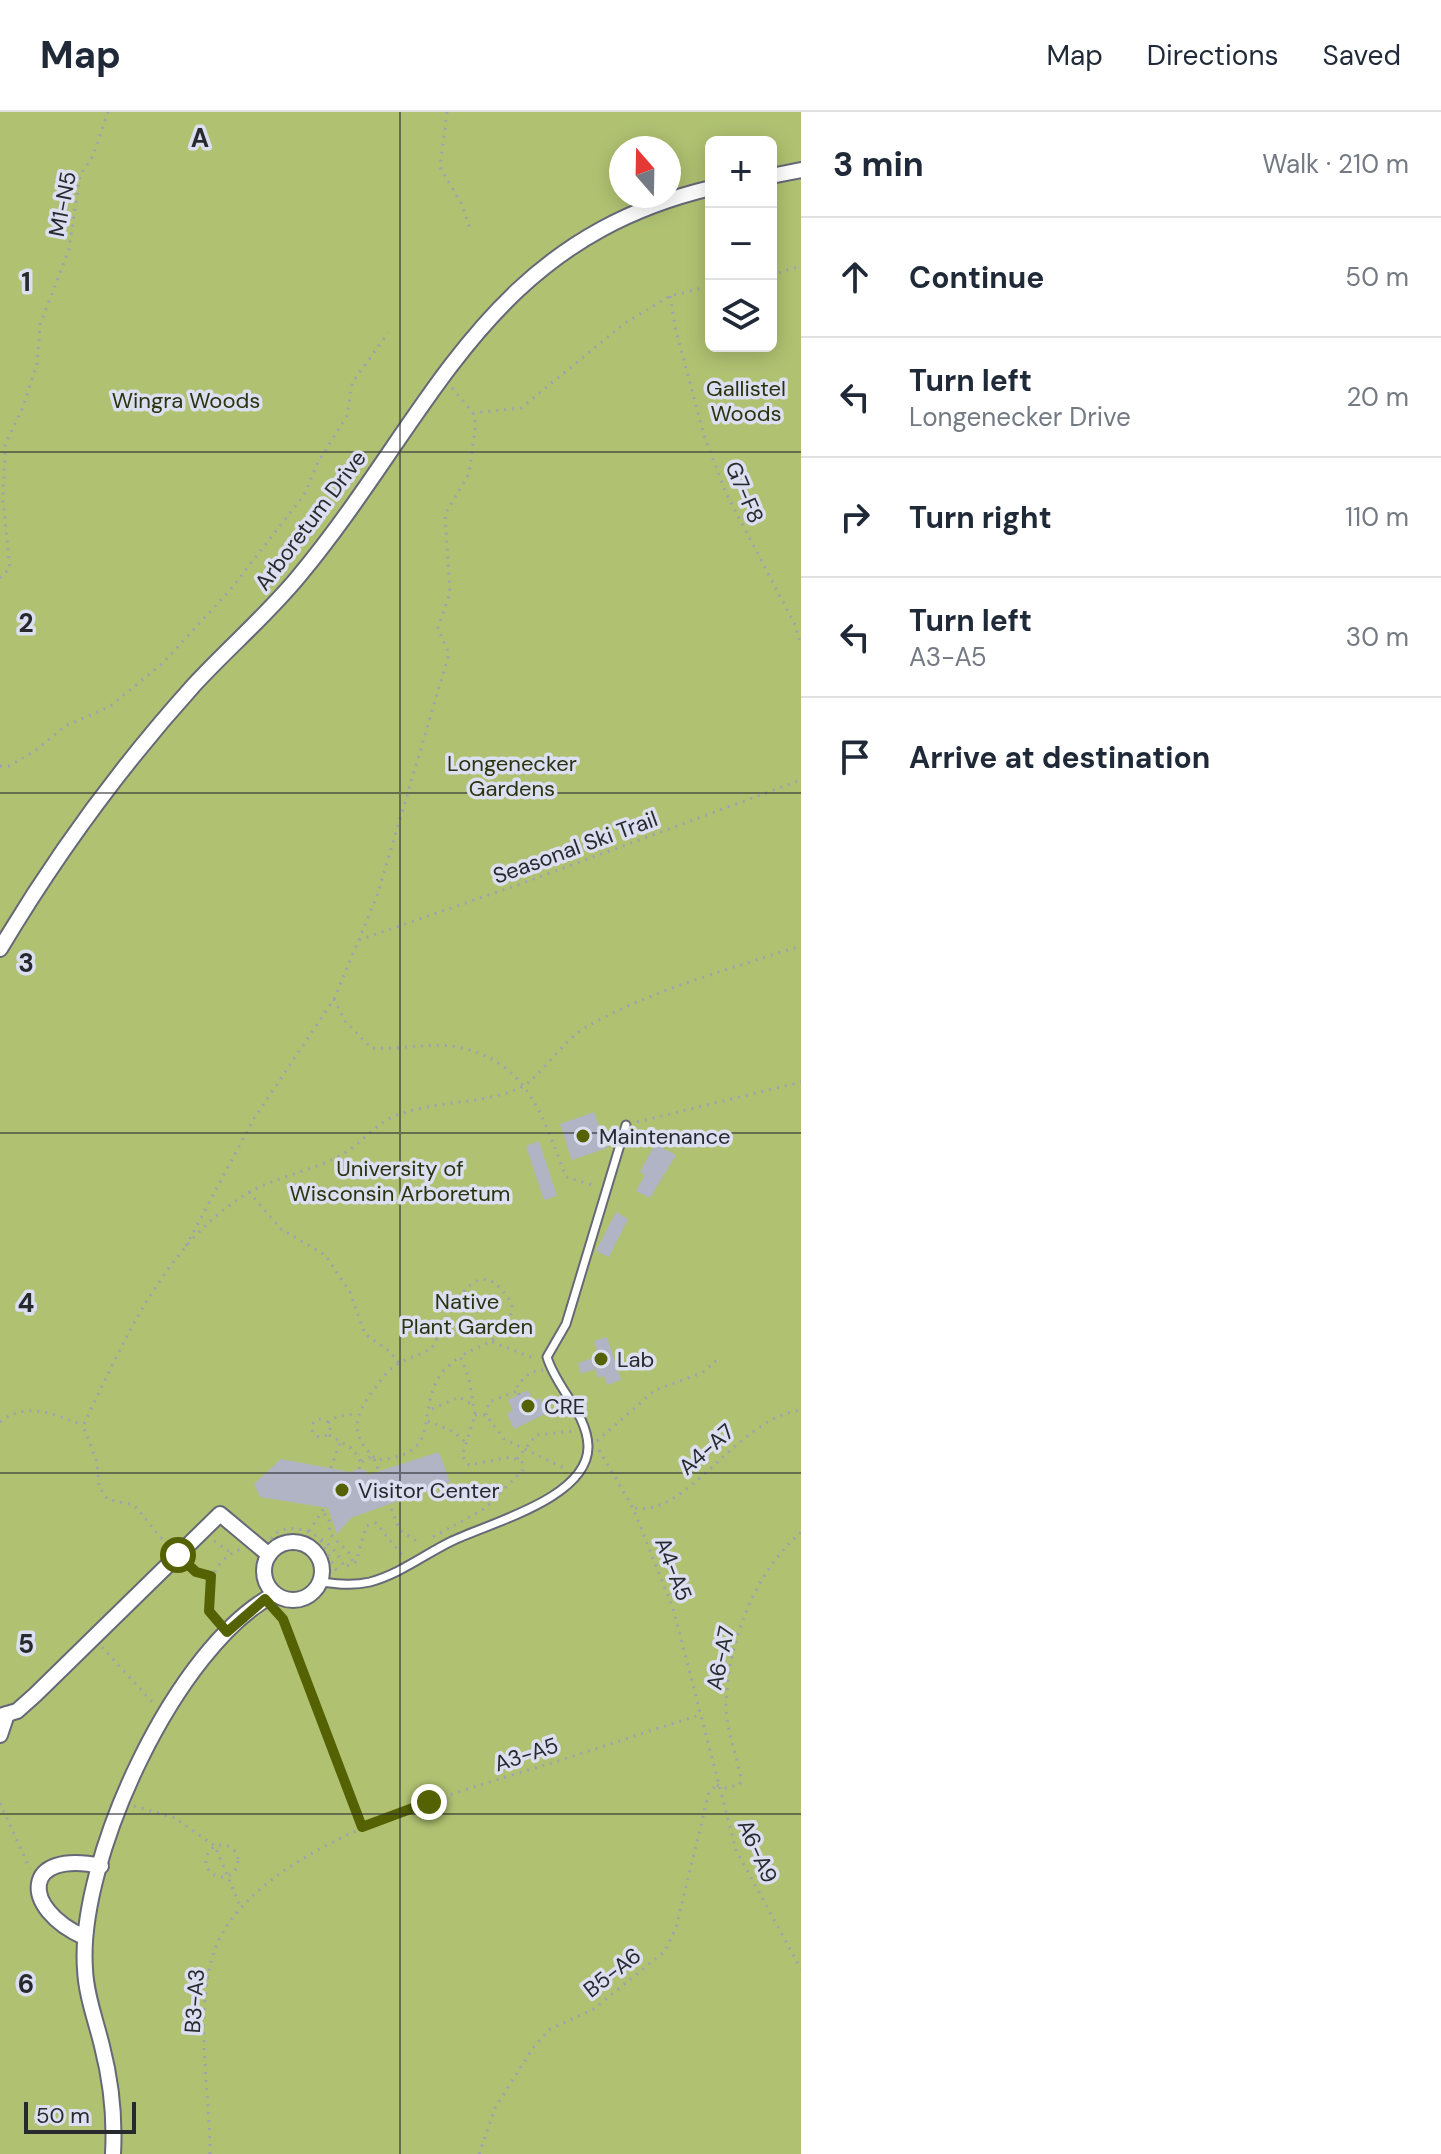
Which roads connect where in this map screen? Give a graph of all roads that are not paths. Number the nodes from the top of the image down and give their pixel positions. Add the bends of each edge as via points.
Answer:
1 (801, 170) edge
2 (777, 175) edge
3 (705, 190) edge
4 (0, 949) edge
5 (626, 1125) road end
6 (269, 1555) junction
7 (321, 1582) junction
8 (270, 1596) junction
9 (4, 1715) edge
10 (0, 1735) edge
11 (101, 1866) junction
12 (84, 1937) junction
13 (113, 2154) edge

1 - 2 street
3 - 4 street, Arboretum Drive via 634,212 558,255 469,339 323,547 117,777 55,860
5 - 7 lane via 566,1324 547,1357 588,1447 577,1473 544,1503 450,1542 390,1575 348,1585
6 - 7 street via 284,1543 303,1542 322,1563
6 - 8 street via 264,1571
6 - 9 street via 220,1514 35,1695
7 - 8 street via 301,1599
8 - 11 street via 227,1632 183,1681 123,1802
9 - 10 street
11 - 12 street
11 - 12 street via 59,1862 37,1879 45,1911
12 - 13 street via 89,2000 112,2090

